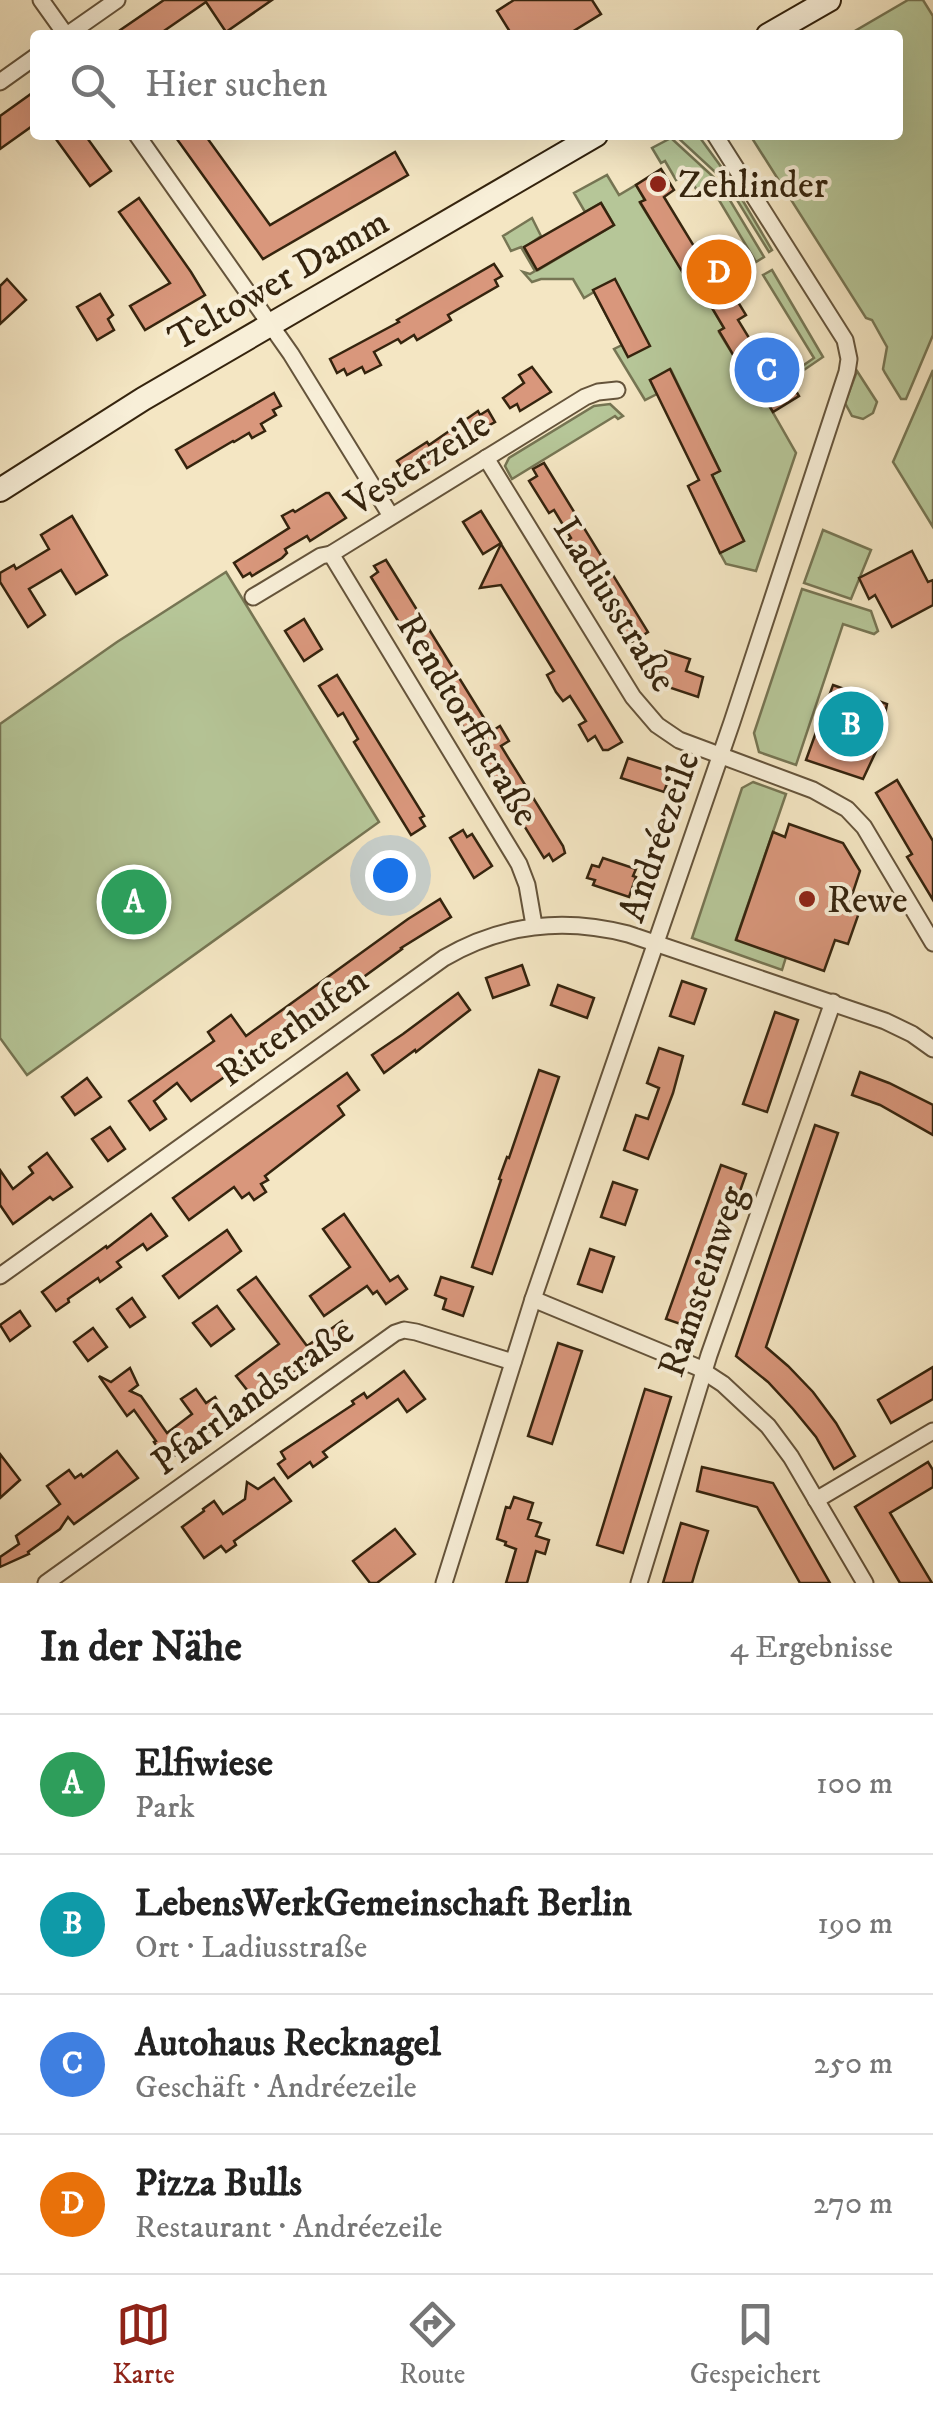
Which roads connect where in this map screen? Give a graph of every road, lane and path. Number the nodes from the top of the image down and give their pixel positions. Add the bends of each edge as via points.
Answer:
1 (41, 0) edge
2 (117, 0) edge
3 (829, 0) edge
4 (62, 30) edge
5 (73, 30) edge
6 (777, 30) edge
7 (30, 61) edge
8 (0, 82) edge
9 (141, 140) edge
10 (587, 140) edge
11 (718, 140) edge
12 (270, 324) junction
13 (617, 390) dead end
14 (486, 458) junction
15 (0, 490) edge
16 (391, 516) junction
17 (330, 554) junction
18 (253, 597) dead end
19 (721, 755) junction
20 (534, 925) junction
21 (655, 943) junction
22 (933, 943) edge
23 (833, 1002) junction
24 (933, 1049) edge
25 (0, 1276) edge
26 (533, 1299) junction
27 (513, 1362) junction
28 (704, 1371) junction
29 (933, 1431) edge
30 (816, 1500) junction
31 (46, 1583) edge
32 (444, 1583) edge
33 (639, 1583) edge
34 (865, 1583) edge

1 - 4 street
2 - 5 street
3 - 6 main road
7 - 8 street
9 - 12 street
10 - 12 main road, Teltower Damm
11 - 19 street, Andréezeile via 846,340 849,359
12 - 15 main road, Teltower Damm
12 - 16 street
13 - 14 street, Vesterzeile via 585,397
14 - 16 street, Vesterzeile
14 - 19 street, Ladiusstraße via 640,706 679,740
16 - 17 street, Vesterzeile
17 - 18 street, Vesterzeile
17 - 20 street, Rendtorffstraße via 519,864
19 - 21 street, Andréezeile
19 - 22 street, Ladiusstraße via 847,810 864,827
20 - 21 street, Ritterhufen via 593,926
20 - 25 street, Ritterhufen via 485,937 444,958
21 - 23 street, Ritterhufen
21 - 26 street, Andréezeile
23 - 24 street, Ritterhufen
23 - 28 street, Ramsteinweg
26 - 27 street, Andréezeile
26 - 28 street
27 - 31 street, Pfarrlandstraße via 404,1330
27 - 32 street, Andréezeile
28 - 30 street via 768,1426
28 - 33 street, Ramsteinweg
29 - 30 street
30 - 34 street

